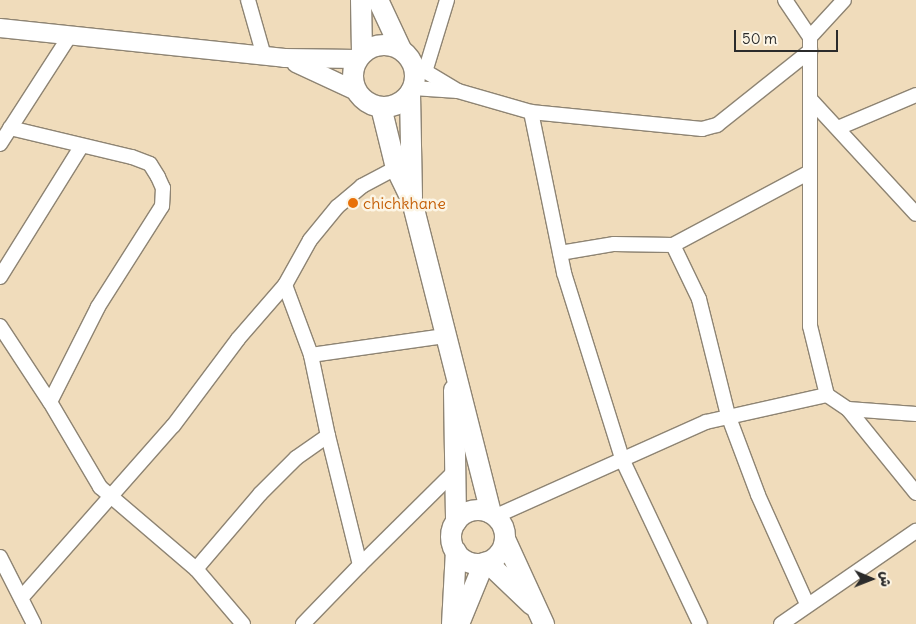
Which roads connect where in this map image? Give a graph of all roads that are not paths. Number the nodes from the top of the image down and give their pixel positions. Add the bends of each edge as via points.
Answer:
1 (248, 0) edge
2 (361, 0) edge
3 (378, 0) edge
4 (447, 0) edge
5 (785, 0) edge
6 (844, 0) edge
7 (0, 27) edge
8 (69, 36) junction
9 (810, 44) junction
10 (264, 56) junction
11 (360, 56) junction
12 (284, 58) junction
13 (412, 73) junction
14 (356, 91) junction
15 (458, 92) junction
16 (916, 95) edge
17 (810, 99) junction
18 (381, 107) junction
19 (531, 112) junction
20 (10, 128) junction
21 (838, 128) junction
22 (0, 144) edge
23 (81, 147) junction
24 (396, 168) junction
25 (806, 174) junction
26 (412, 202) junction
27 (916, 214) edge
28 (673, 245) junction
29 (560, 252) junction
30 (0, 277) edge
31 (285, 285) junction
32 (0, 326) edge
33 (445, 336) junction
34 (310, 355) junction
35 (454, 365) junction
36 (827, 395) junction
37 (50, 402) junction
38 (848, 409) junction
39 (916, 414) edge
40 (728, 415) junction
41 (328, 436) junction
42 (624, 460) junction
43 (453, 473) junction
44 (916, 493) edge
45 (112, 497) junction
46 (494, 515) junction
47 (456, 522) junction
48 (916, 531) edge
49 (505, 539) junction
50 (456, 551) junction
51 (0, 557) edge
52 (485, 563) junction
53 (360, 565) junction
54 (196, 569) junction
55 (22, 597) junction
56 (807, 604) junction
57 (542, 618) edge
58 (34, 624) edge
59 (243, 624) edge
60 (303, 624) edge
61 (452, 624) edge
62 (459, 624) edge
63 (700, 624) edge
64 (781, 624) edge

1 - 10 street
2 - 11 main road
3 - 13 main road
4 - 13 street
5 - 9 street
6 - 9 street
7 - 8 street
8 - 10 street
8 - 20 street
9 - 17 street
9 - 19 street via 717,125 702,129
10 - 12 street
11 - 12 street
11 - 13 main road via 377,46
11 - 14 main road via 353,74
12 - 14 street
13 - 15 street
13 - 15 street
13 - 18 main road via 398,104
13 - 26 main road
14 - 18 main road
15 - 19 street
16 - 21 street
17 - 21 street
17 - 25 street
18 - 24 main road
19 - 29 street
20 - 22 street
20 - 23 street
21 - 27 street
23 - 30 street
23 - 37 street via 150,164 163,188 162,206 98,307
24 - 26 main road
24 - 31 street via 362,186 337,207 310,240
25 - 28 street
25 - 36 street via 810,326
26 - 33 main road
28 - 29 street via 614,244
28 - 40 street via 699,299
29 - 42 street
31 - 34 street
31 - 45 street
32 - 37 street
33 - 34 street
33 - 35 main road
34 - 41 street
35 - 43 main road
35 - 46 main road
36 - 38 street
36 - 40 street
37 - 45 street via 88,468
38 - 39 street
38 - 44 street
40 - 42 street
40 - 56 street
41 - 53 street
41 - 54 street via 296,458 260,494
42 - 46 street
42 - 63 street
43 - 47 main road
43 - 53 street
45 - 54 street
45 - 55 street
46 - 47 main road via 470,511
46 - 49 main road
47 - 50 main road via 452,535
48 - 56 street via 838,588
49 - 52 main road via 498,555
49 - 57 main road
50 - 52 main road via 469,562
50 - 61 main road
51 - 55 street
52 - 57 main road
52 - 62 main road
53 - 60 street
54 - 59 street
55 - 58 street
56 - 64 street

